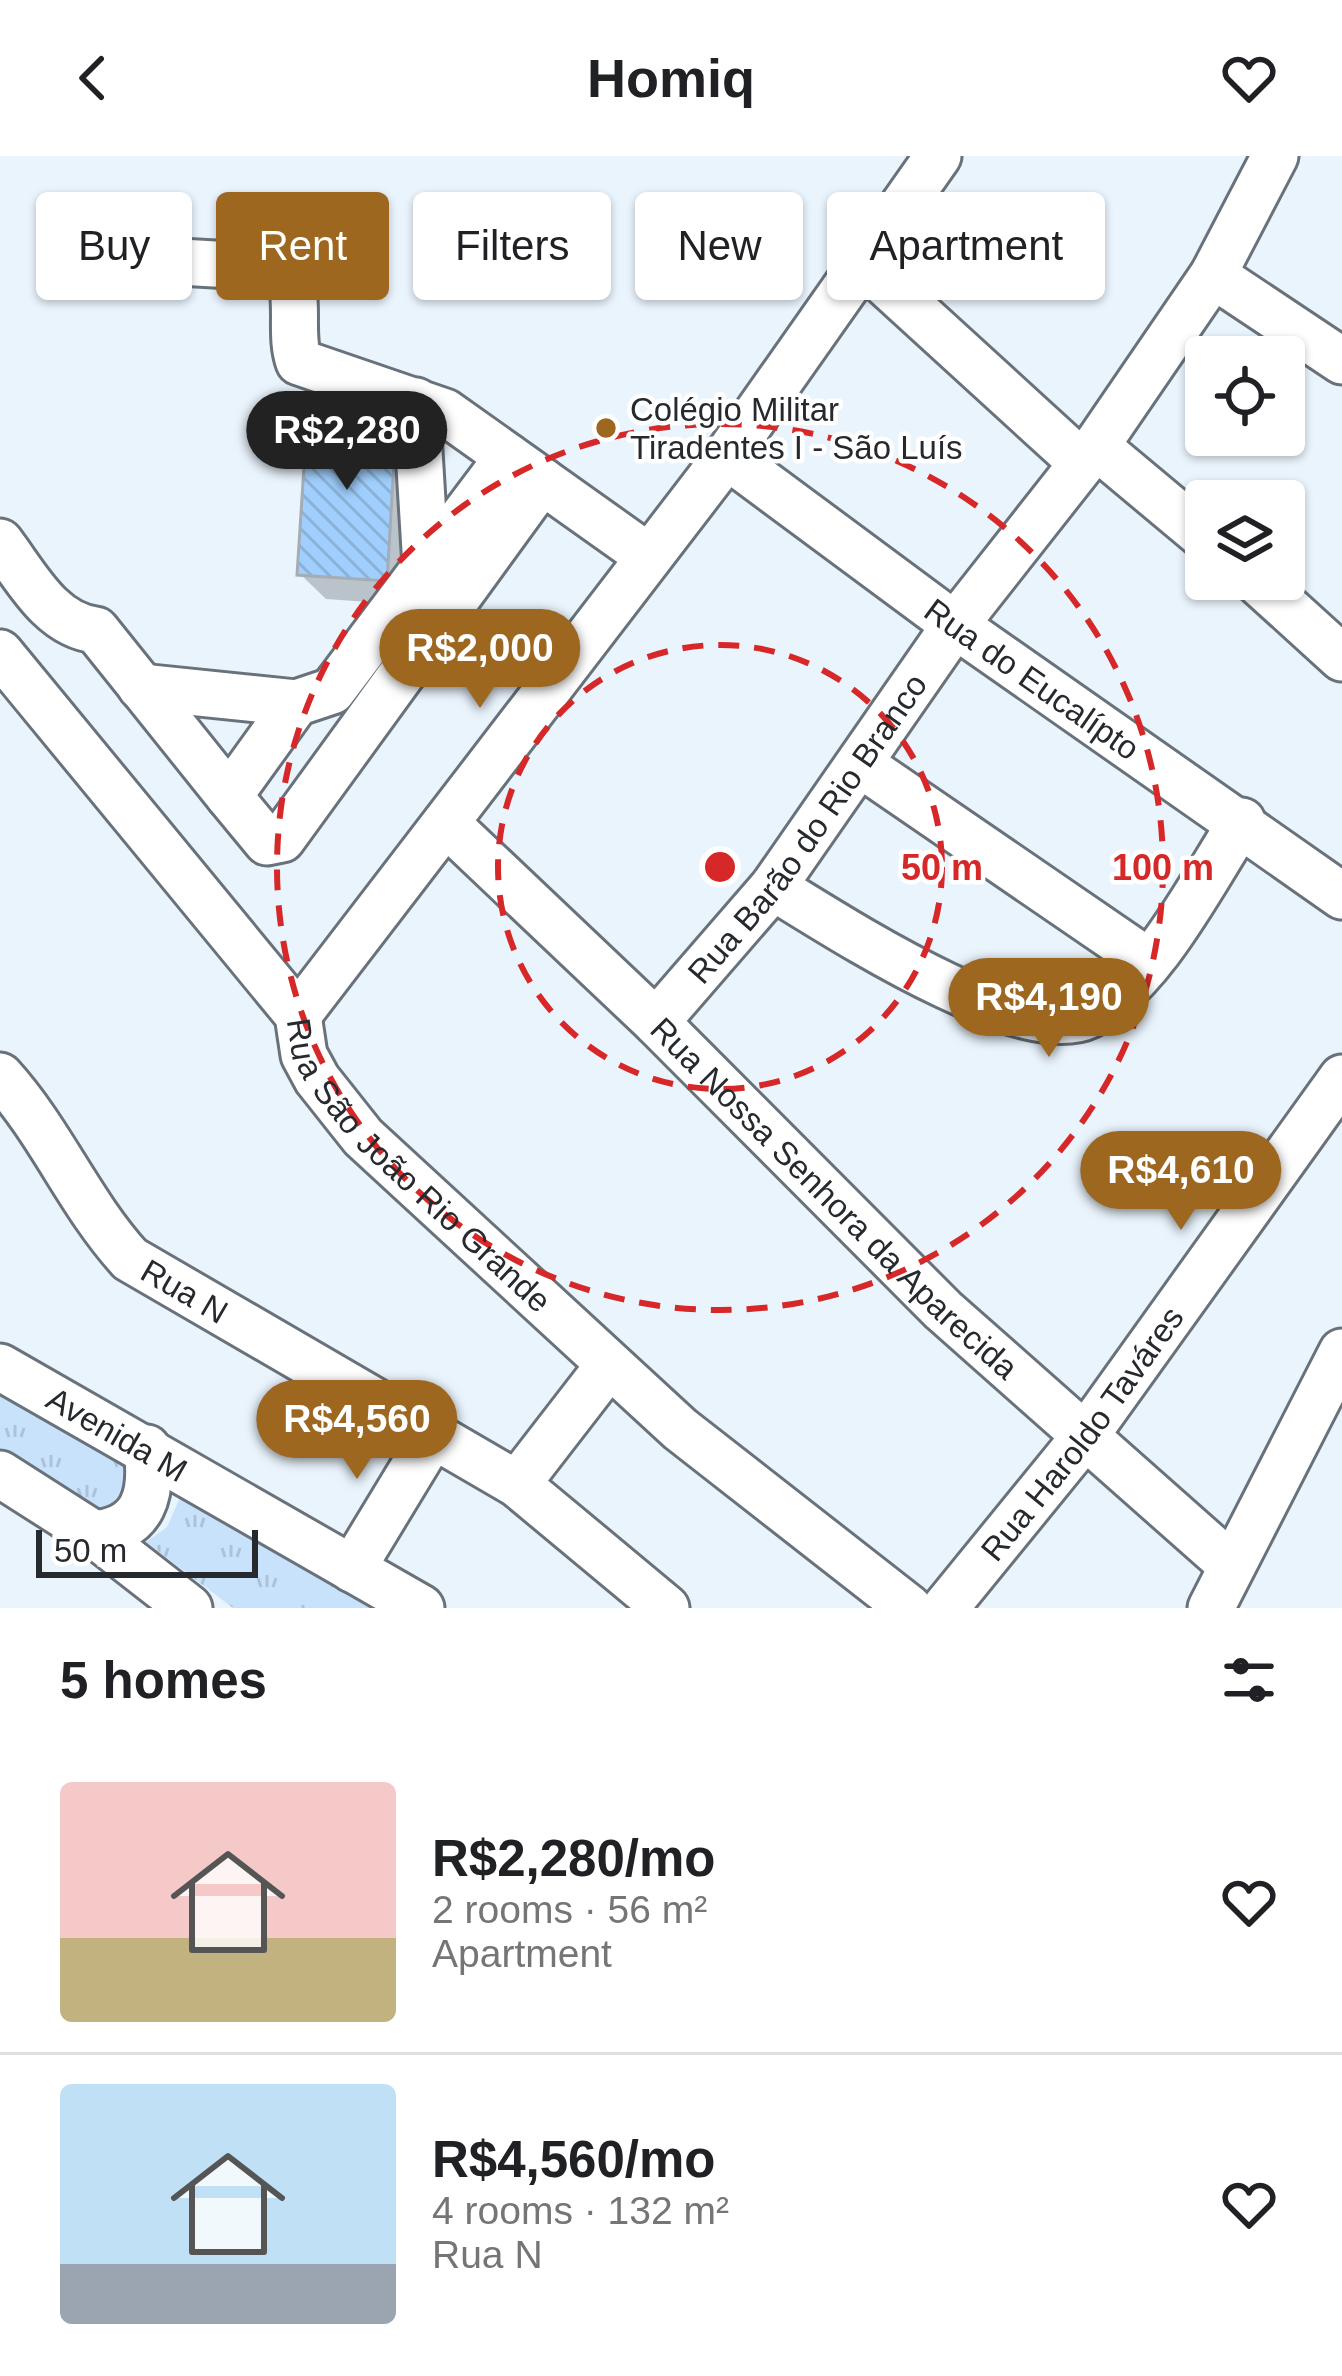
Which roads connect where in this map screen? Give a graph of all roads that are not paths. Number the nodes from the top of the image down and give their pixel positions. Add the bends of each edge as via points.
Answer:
1 (938, 156) edge
2 (1275, 156) edge
3 (913, 192) edge
4 (192, 263) edge
5 (1213, 275) junction
6 (837, 300) edge
7 (907, 300) edge
8 (1342, 361) edge
9 (416, 401) junction
10 (1089, 455) junction
11 (727, 456) junction
12 (525, 469) junction
13 (1185, 523) edge
14 (0, 542) edge
15 (650, 557) junction
16 (426, 567) junction
17 (1278, 600) edge
18 (956, 625) junction
19 (0, 653) edge
20 (1342, 658) edge
21 (141, 687) junction
22 (296, 703) junction
23 (860, 764) junction
24 (229, 796) junction
25 (1242, 821) junction
26 (446, 823) junction
27 (773, 887) junction
28 (1342, 896) edge
29 (1149, 962) junction
30 (298, 1015) junction
31 (656, 1022) junction
32 (0, 1076) edge
33 (1342, 1078) edge
34 (1342, 1352) edge
35 (610, 1365) junction
36 (0, 1367) edge
37 (1086, 1436) junction
38 (432, 1437) junction
39 (147, 1448) junction
40 (0, 1474) edge
41 (518, 1484) junction
42 (94, 1534) junction
43 (1231, 1565) junction
44 (352, 1569) junction
45 (189, 1608) edge
46 (421, 1608) edge
47 (666, 1608) edge
48 (909, 1608) edge
49 (946, 1608) edge
50 (1211, 1608) edge

1 - 3 street
2 - 5 street, Rua Barão do Rio Branco
4 - 9 street via 284,268 293,280 299,362
5 - 8 street
5 - 10 street, Rua Barão do Rio Branco
6 - 11 street
7 - 10 street
9 - 12 street via 445,412
9 - 16 street
10 - 13 street
10 - 18 street, Rua Barão do Rio Branco
11 - 15 street
11 - 18 street, Rua do Eucalípto
12 - 15 street
12 - 16 street
12 - 24 street via 282,839 267,842
14 - 21 street via 56,614 96,630
15 - 26 street
16 - 22 street via 332,691
17 - 20 street
18 - 23 street, Rua Barão do Rio Branco
18 - 25 street, Rua do Eucalípto
19 - 30 street, Rua São João Rio Grande
21 - 22 street
21 - 24 street
22 - 24 street
23 - 27 street, Rua Barão do Rio Branco
23 - 29 street
25 - 28 street, Rua do Eucalípto
25 - 29 street
26 - 30 street
26 - 31 street, Rua Nossa Senhora da Aparecida
27 - 29 street via 894,959 1039,1020 1085,1017
27 - 31 street, Rua Barão do Rio Branco
30 - 35 street, Rua São João Rio Grande via 304,1055 336,1107
31 - 37 street, Rua Nossa Senhora da Aparecida via 877,1247
32 - 38 street, Rua N via 130,1259
33 - 37 street, Rua Haroldo Taváres
34 - 43 street
35 - 41 street
35 - 48 street, Rua São João Rio Grande
36 - 39 street, Avenida M
37 - 43 street, Rua Nossa Senhora da Aparecida
37 - 49 street, Rua Haroldo Taváres
38 - 41 street, Rua N
38 - 44 street
39 - 42 street via 148,1496 140,1514 116,1532
39 - 44 street, Avenida M
40 - 42 street
41 - 47 street, Rua N
42 - 45 street
43 - 50 street
44 - 46 street, Avenida M

